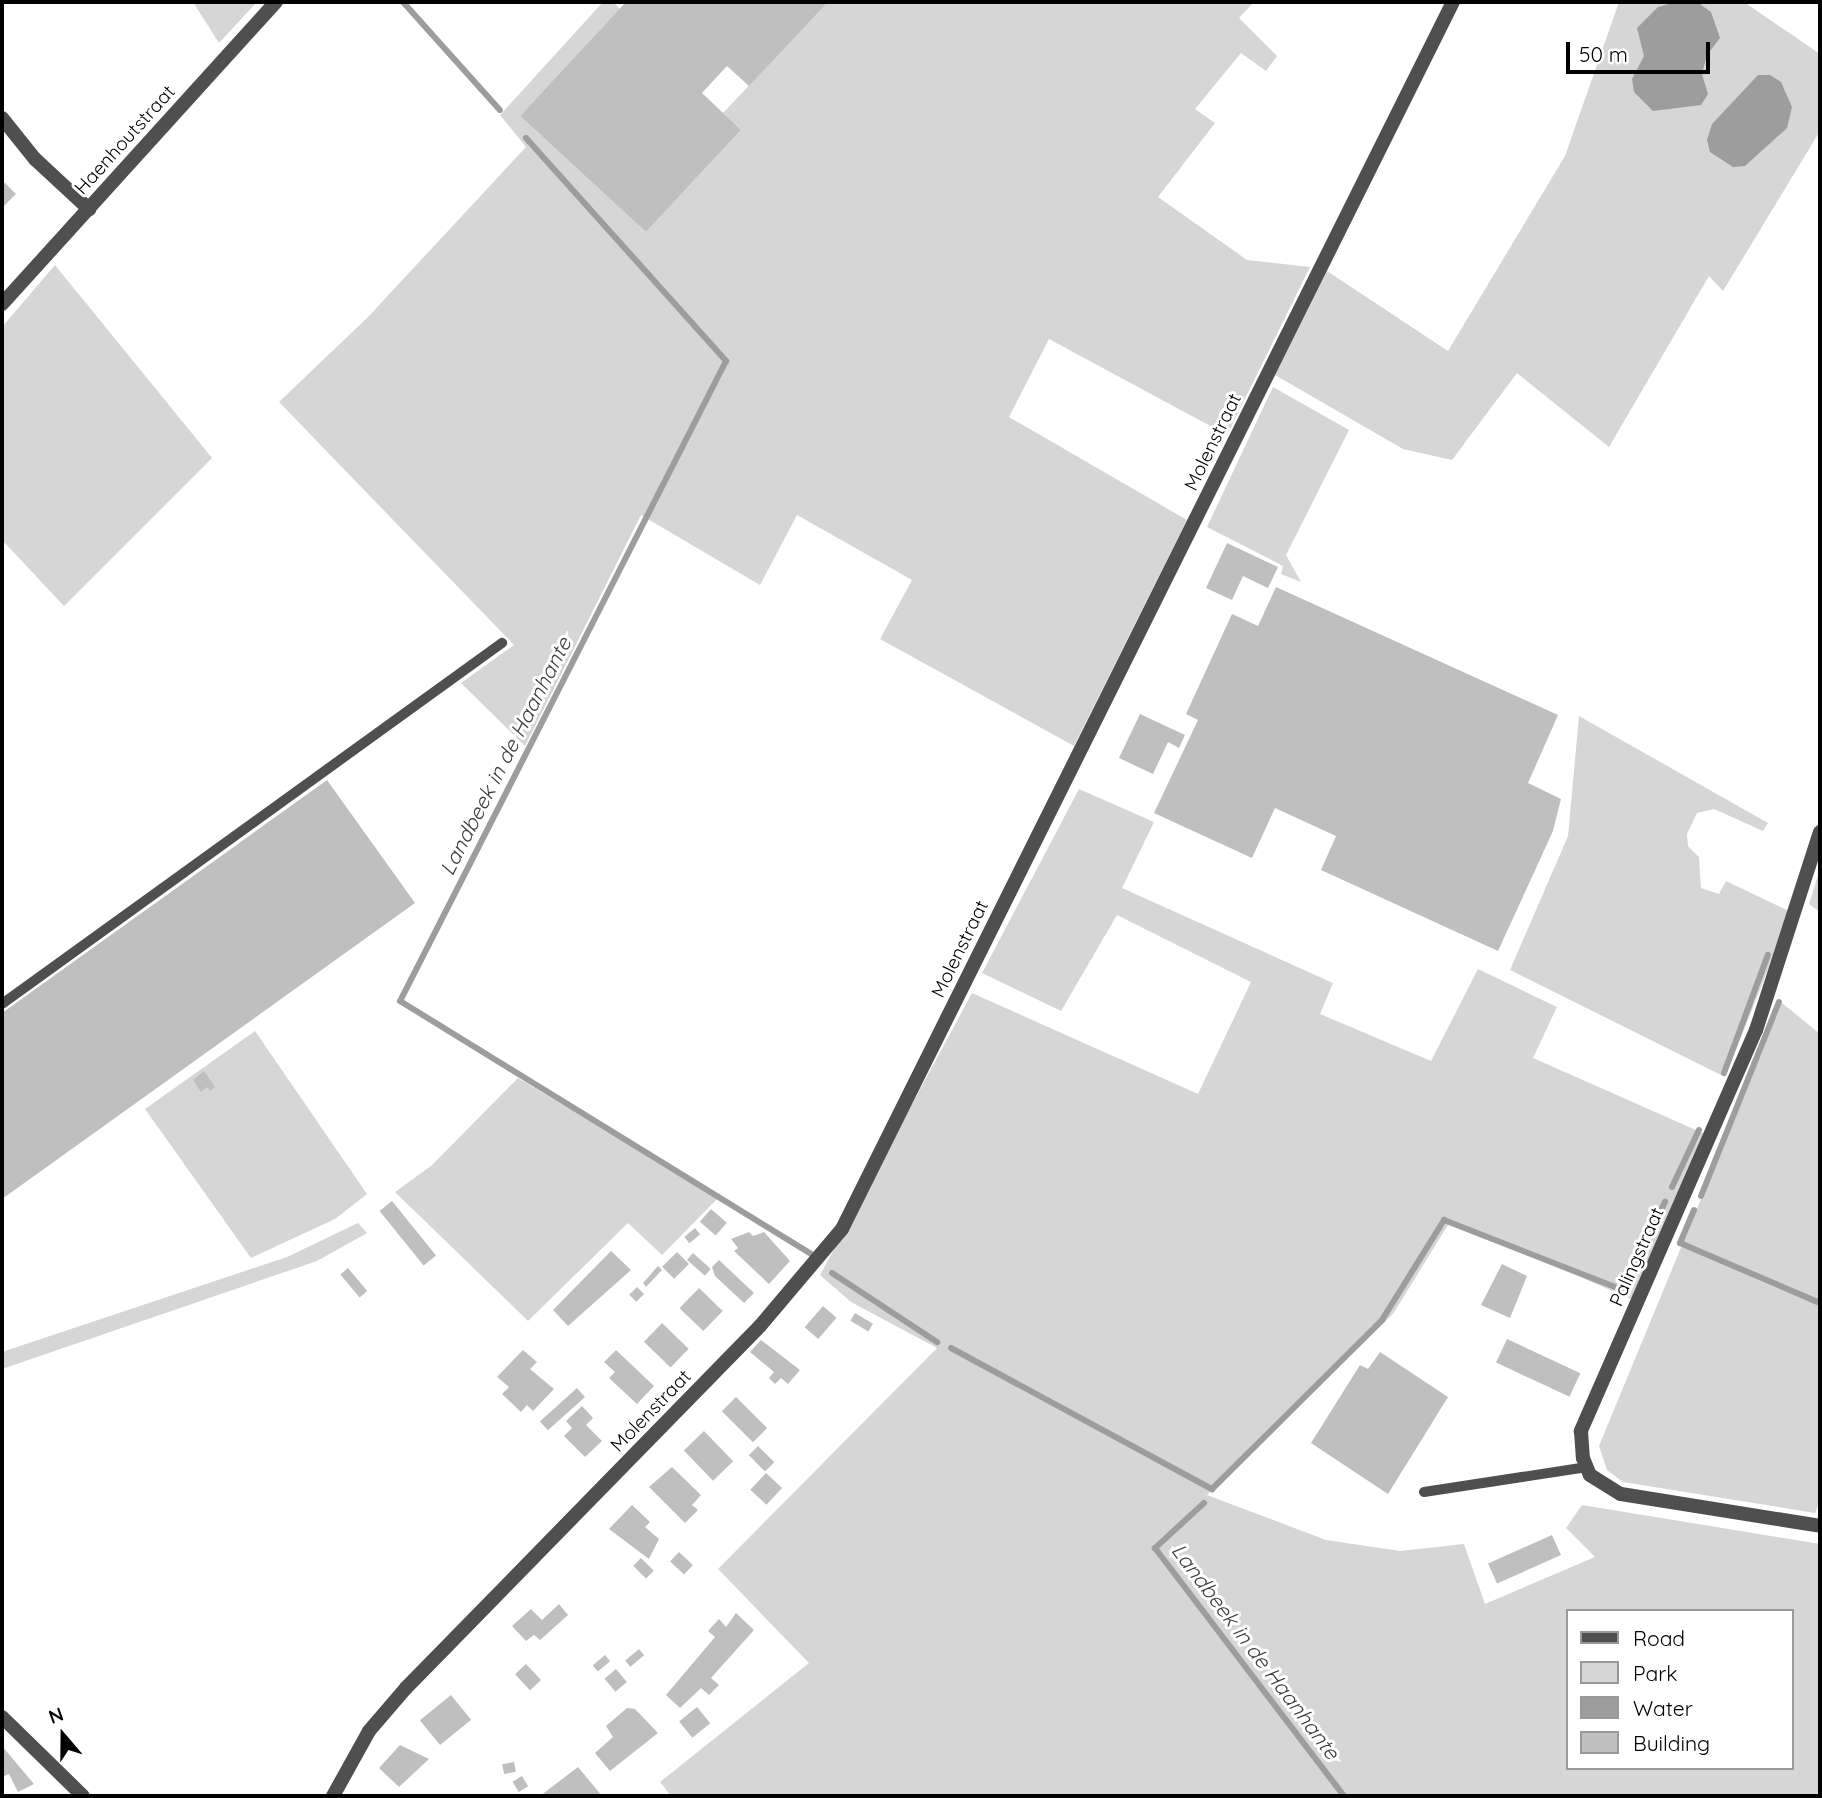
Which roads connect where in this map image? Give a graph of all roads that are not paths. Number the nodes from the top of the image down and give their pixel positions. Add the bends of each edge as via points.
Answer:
1 (276, 2) edge
2 (1453, 2) edge
3 (2, 118) edge
4 (89, 209) junction
5 (2, 304) edge
6 (502, 643) dead end
7 (1820, 832) edge
8 (2, 1004) edge
9 (1587, 1467) junction
10 (1424, 1492) dead end
11 (1820, 1526) edge
12 (2, 1717) edge
13 (83, 1796) edge
14 (333, 1796) edge

1 - 4 street, Haenhoutstraat
2 - 14 street, Molenstraat via 842,1229 760,1326 406,1688 369,1731
3 - 4 street via 35,159
4 - 5 street, Haenhoutstraat
6 - 8 lane
7 - 9 street, Palingstraat via 1756,1030 1581,1431
9 - 10 lane
9 - 11 street via 1591,1475 1622,1494
12 - 13 street

